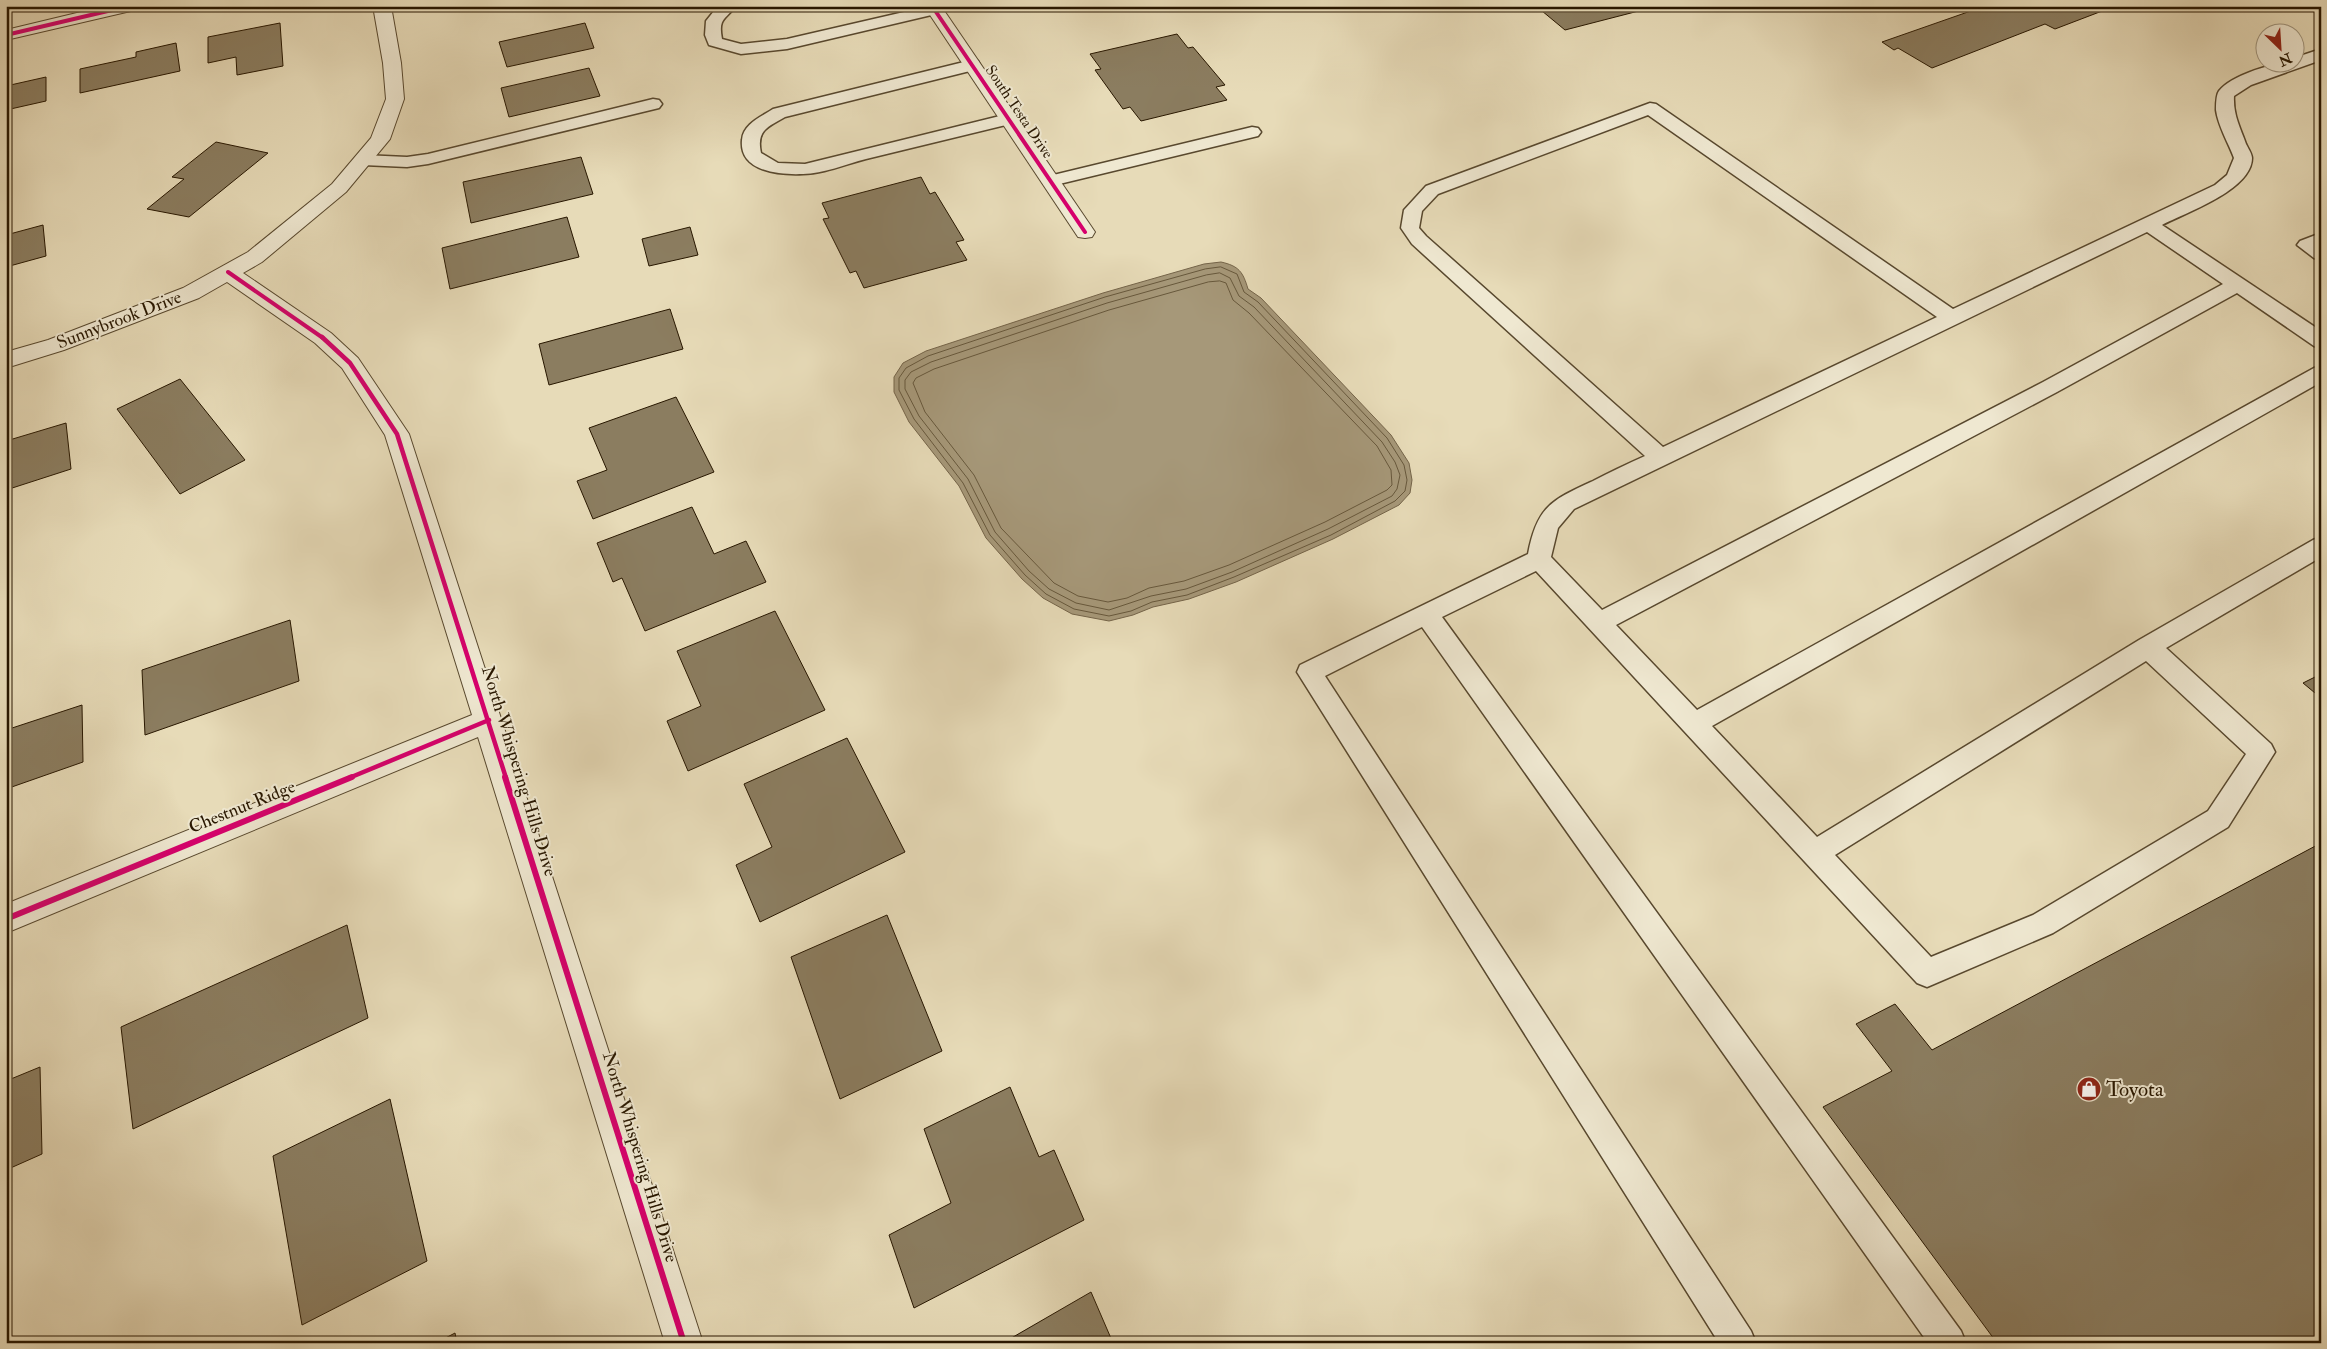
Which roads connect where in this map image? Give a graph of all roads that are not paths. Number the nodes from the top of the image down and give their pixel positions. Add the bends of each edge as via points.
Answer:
1 (129, 6) edge
2 (382, 6) edge
3 (728, 6) edge
4 (933, 8) edge
5 (6, 35) edge
6 (2321, 54) edge
7 (972, 65) junction
8 (653, 104) dead end
9 (1008, 118) junction
10 (1252, 132) dead end
11 (363, 160) junction
12 (1051, 181) junction
13 (2148, 224) junction
14 (1085, 232) dead end
15 (2321, 239) edge
16 (2321, 254) edge
17 (228, 272) junction
18 (2238, 285) junction
19 (1952, 318) junction
20 (2321, 341) edge
21 (6, 360) edge
22 (2321, 372) edge
23 (1660, 458) junction
24 (2321, 546) edge
25 (1539, 559) junction
26 (1427, 614) junction
27 (1599, 623) junction
28 (2148, 646) junction
29 (489, 720) junction
30 (1694, 724) junction
31 (1815, 853) junction
32 (6, 919) edge
33 (684, 1343) edge
34 (1739, 1343) edge
35 (1949, 1343) edge

1 - 5 street
2 - 11 street, Sunnybrook Drive via 395,98 380,139
3 - 4 lane via 715,16 712,28 715,42 740,49 787,44
4 - 7 street, South Testa Drive
6 - 13 lane via 2245,81 2226,94 2225,111 2243,158 2240,169 2221,188
7 - 9 street, South Testa Drive
7 - 9 lane via 779,113 755,128 749,142 753,156 774,168 805,169
8 - 11 lane via 428,159 407,162
9 - 12 street, South Testa Drive
10 - 12 lane
11 - 17 street, Sunnybrook Drive via 338,188 254,257
12 - 14 street, South Testa Drive
13 - 18 lane
13 - 19 lane
15 - 16 lane via 2307,245
17 - 21 street, Sunnybrook Drive via 192,293 56,345
17 - 29 street, North Whispering Hills Drive via 323,338 350,363 397,434
18 - 20 lane
18 - 27 lane
19 - 23 lane
19 - 23 lane via 1650,108 1432,190 1413,210 1410,228 1419,240
22 - 30 lane
23 - 25 lane via 1566,503 1550,518
24 - 28 lane
25 - 26 lane
25 - 27 lane
26 - 34 lane via 1309,672
26 - 35 lane
27 - 30 lane
28 - 31 lane
28 - 31 lane via 2262,752 2218,819 2043,924 1927,973
29 - 32 street, Chestnut Ridge
29 - 33 street, North Whispering Hills Drive
30 - 31 lane

